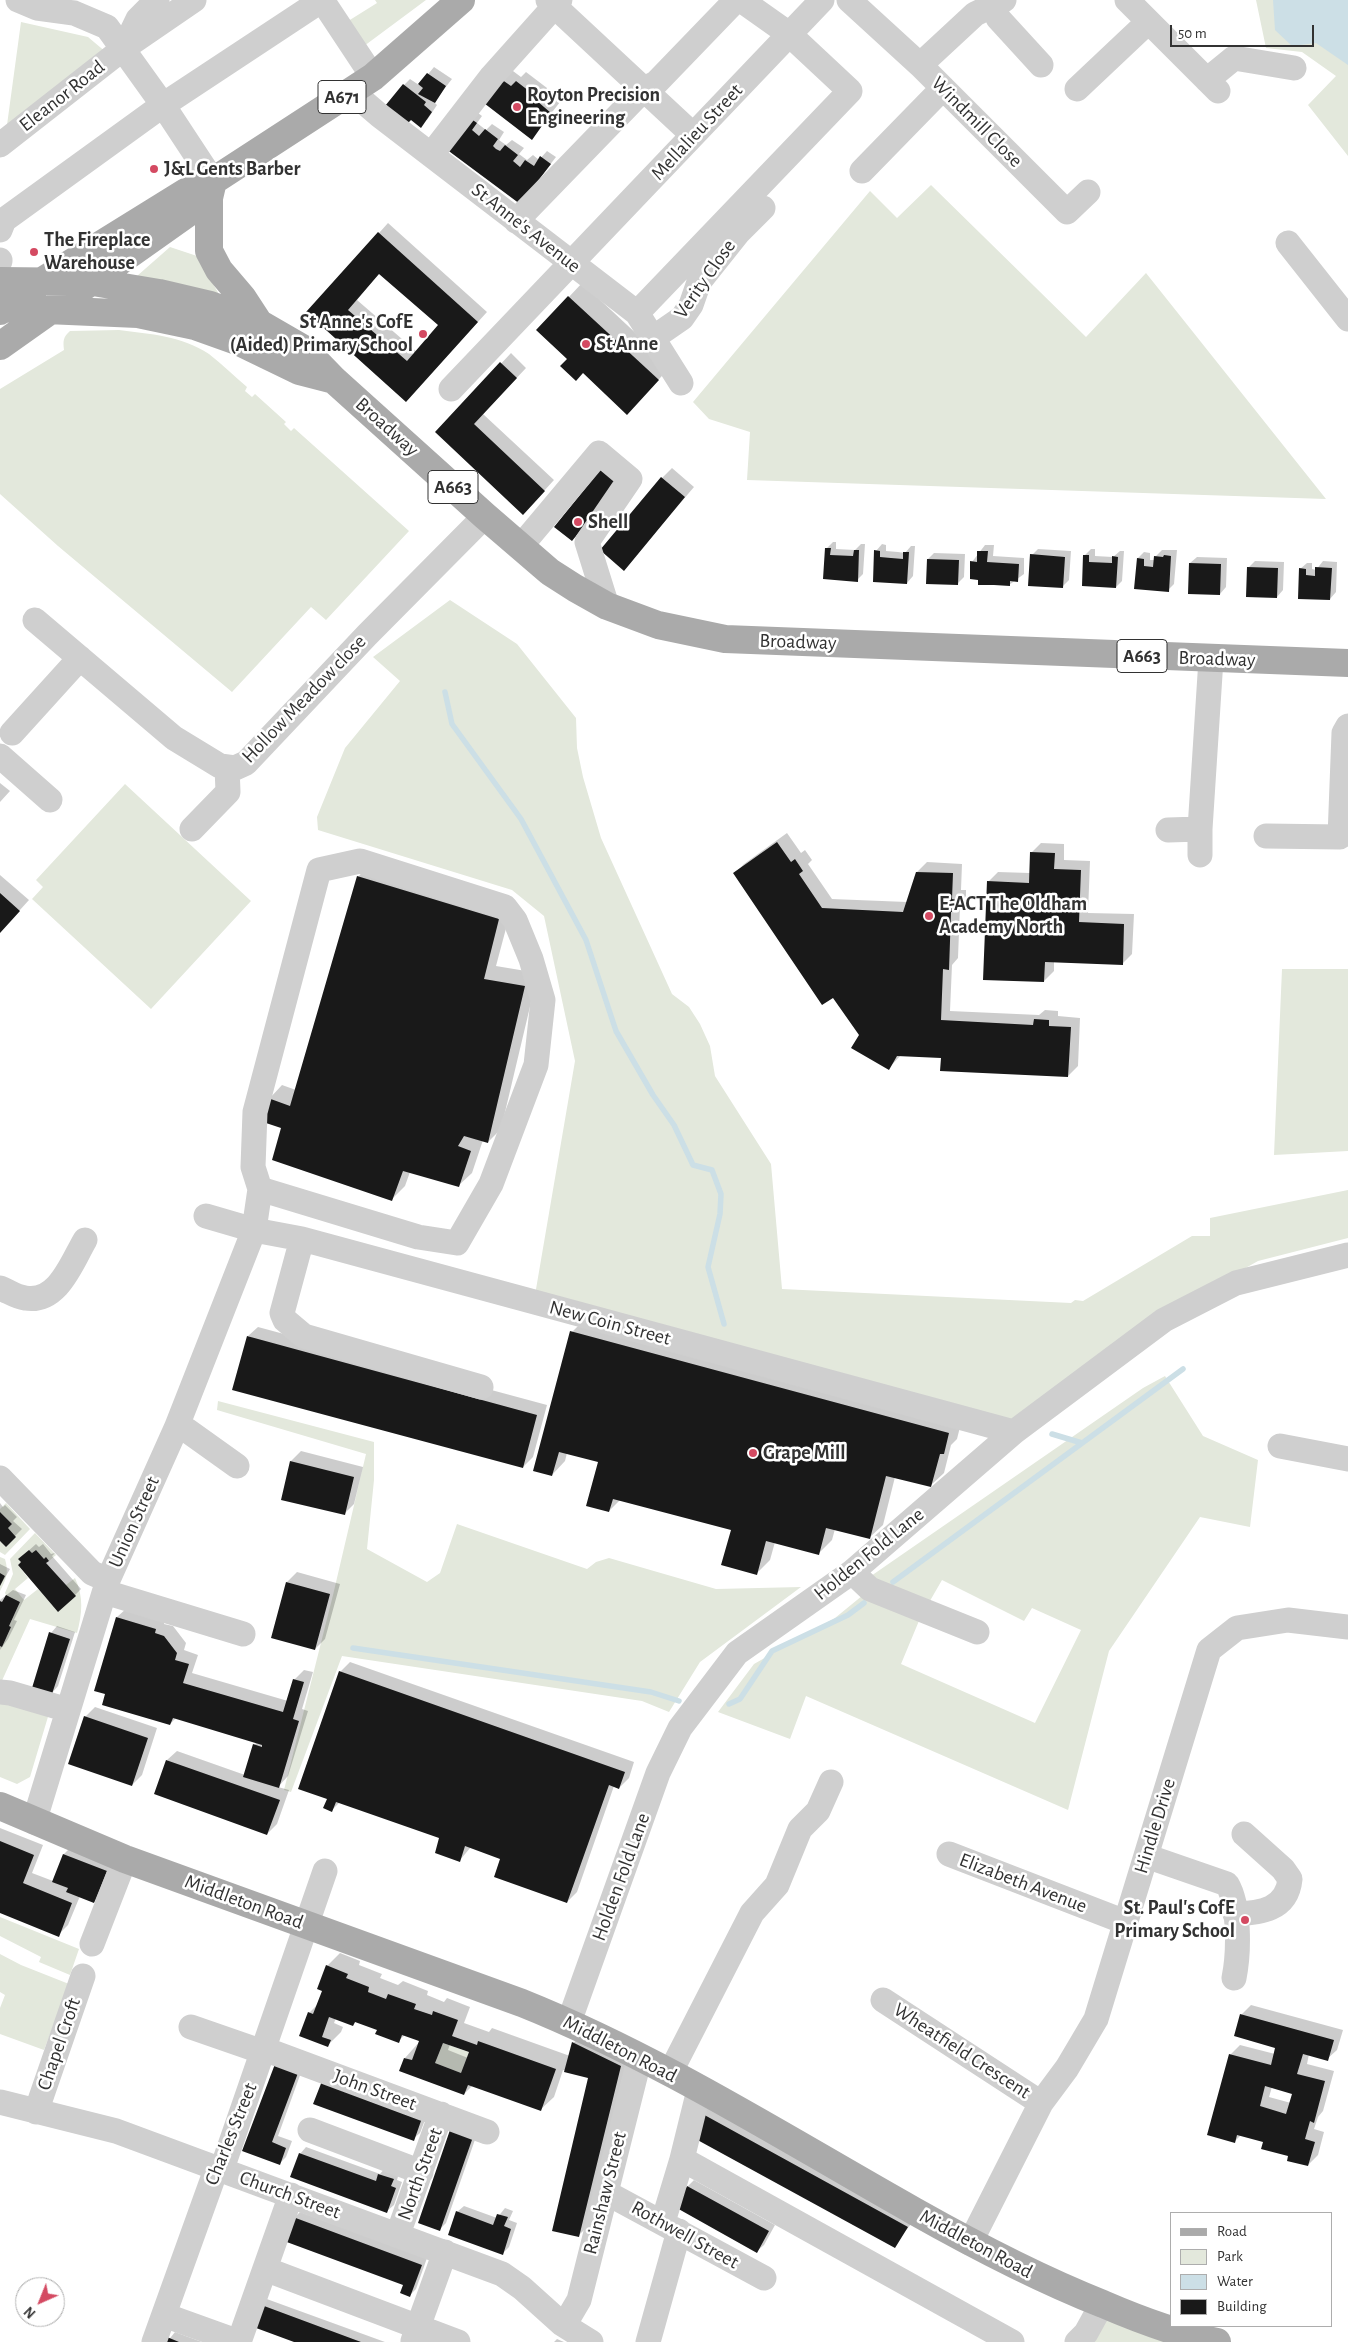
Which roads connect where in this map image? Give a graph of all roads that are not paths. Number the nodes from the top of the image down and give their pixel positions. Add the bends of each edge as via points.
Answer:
1 (18, 0) edge
2 (157, 0) edge
3 (194, 0) edge
4 (461, 0) edge
5 (736, 0) edge
6 (741, 0) edge
7 (822, 0) edge
8 (849, 0) edge
9 (1127, 0) edge
10 (554, 2) edge
11 (998, 3) edge
12 (1148, 22) junction
13 (789, 34) junction
14 (124, 48) junction
15 (920, 65) junction
16 (1041, 65) dead end
17 (1294, 68) dead end
18 (362, 84) junction
19 (943, 88) junction
20 (644, 89) junction
21 (1077, 89) dead end
22 (163, 105) junction
23 (693, 135) junction
24 (0, 144) edge
25 (431, 155) junction
26 (862, 171) dead end
27 (211, 190) junction
28 (1088, 192) dead end
29 (775, 195) dead end
30 (516, 221) junction
31 (0, 230) edge
32 (1288, 244) dead end
33 (572, 264) junction
34 (44, 280) junction
35 (0, 281) edge
36 (93, 282) junction
37 (2, 309) edge
38 (55, 309) junction
39 (637, 313) junction
40 (1348, 319) edge
41 (259, 323) junction
42 (653, 338) junction
43 (0, 346) edge
44 (334, 380) junction
45 (682, 383) dead end
46 (451, 389) dead end
47 (485, 516) junction
48 (521, 546) junction
49 (607, 606) junction
50 (35, 620) dead end
51 (80, 658) junction
52 (1211, 659) junction
53 (1348, 663) edge
54 (1348, 726) edge
55 (12, 733) dead end
56 (0, 756) edge
57 (227, 767) junction
58 (50, 800) dead end
59 (1345, 810) edge
60 (192, 829) dead end
61 (1200, 829) junction
62 (1168, 830) dead end
63 (1266, 836) dead end
64 (1200, 855) dead end
65 (260, 1189) junction
66 (206, 1216) dead end
67 (254, 1230) junction
68 (302, 1239) junction
69 (85, 1240) dead end
70 (1348, 1255) edge
71 (0, 1288) edge
72 (481, 1387) dead end
73 (177, 1426) junction
74 (1014, 1432) junction
75 (1280, 1446) dead end
76 (1348, 1459) edge
77 (237, 1466) dead end
78 (0, 1478) edge
79 (852, 1572) junction
80 (105, 1593) junction
81 (1348, 1627) edge
82 (977, 1632) dead end
83 (241, 1642) dead end
84 (0, 1692) edge
85 (68, 1710) junction
86 (831, 1782) dead end
87 (0, 1806) edge
88 (34, 1822) junction
89 (1244, 1834) dead end
90 (948, 1854) dead end
91 (1146, 1856) junction
92 (124, 1858) junction
93 (325, 1871) dead end
94 (1235, 1914) junction
95 (1125, 1922) junction
96 (306, 1925) junction
97 (92, 1944) dead end
98 (83, 1976) dead end
99 (1234, 1978) dead end
100 (883, 2000) dead end
101 (569, 2022) junction
102 (191, 2027) dead end
103 (263, 2050) junction
104 (642, 2059) junction
105 (670, 2074) junction
106 (699, 2090) junction
107 (0, 2102) edge
108 (1041, 2103) junction
109 (36, 2112) junction
110 (442, 2114) junction
111 (310, 2130) dead end
112 (487, 2132) dead end
113 (682, 2159) junction
114 (219, 2169) junction
115 (421, 2172) junction
116 (605, 2192) junction
117 (291, 2195) junction
118 (671, 2227) junction
119 (398, 2234) junction
120 (970, 2243) junction
121 (445, 2252) junction
122 (265, 2269) junction
123 (764, 2278) dead end
124 (1102, 2304) junction
125 (164, 2315) junction
126 (562, 2324) junction
127 (415, 2334) edge
128 (154, 2342) edge
129 (239, 2342) edge
130 (458, 2342) edge
131 (592, 2342) edge
132 (648, 2342) edge
133 (1012, 2342) edge
134 (1077, 2342) edge
135 (1217, 2342) edge

1 - 14 street via 37,8 74,13 107,27
2 - 14 street, Eleanor Road via 138,19
3 - 14 street, Eleanor Road
4 - 18 main road, A671
5 - 20 street via 656,83
6 - 13 street
7 - 13 street, Mellalieu Street
8 - 15 street
9 - 12 street
10 - 20 street
10 - 25 street
11 - 15 street, Windmill Close via 975,14
11 - 16 street via 998,18
12 - 17 street via 1213,85 1234,58
12 - 21 street
13 - 23 street, Mellalieu Street
13 - 39 street via 850,91
14 - 22 street
14 - 24 street, Eleanor Road
15 - 19 street, Windmill Close
18 - 22 street, St Anne's Avenue via 322,0
18 - 25 street, St Anne's Avenue
18 - 27 main road, A671
19 - 26 street
19 - 28 street, Windmill Close via 1067,212
20 - 23 street
20 - 30 street
22 - 27 street
22 - 31 street via 4,220
23 - 33 street, Mellalieu Street
25 - 30 street, St Anne's Avenue
27 - 34 main road, A671 via 186,192
27 - 36 main road, A671
27 - 41 main road via 209,251 219,270
29 - 42 street, Verity Close via 738,233 699,282 691,305 682,318
30 - 33 street, St Anne's Avenue
32 - 40 street
33 - 39 street, St Anne's Avenue
33 - 46 street, Mellalieu Street
34 - 35 main road, A663
34 - 36 main road, Broadway / A663
34 - 37 main road, A671
36 - 38 main road, A671
36 - 41 main road, Broadway / A663 via 210,305
37 - 38 main road, A663
38 - 43 main road, A671
38 - 44 main road, Broadway / A663 via 138,314 195,326 236,341 298,371
39 - 42 street, St Anne's Avenue
41 - 44 main road, Broadway / A663 via 304,349
42 - 45 street, St Anne's Avenue
44 - 47 main road, Broadway / A663
47 - 48 main road, Broadway / A663
47 - 57 street, Hollow Meadow close via 367,634 246,763 235,768
48 - 49 main road, Broadway / A663 via 550,572
48 - 49 street via 599,452 630,479 587,542
49 - 52 main road, Broadway / A663 via 658,625 725,639
50 - 51 street, Hollow Meadow close
51 - 55 street
51 - 57 street, Hollow Meadow close via 174,738
52 - 53 main road, Broadway / A663
52 - 61 street
54 - 59 street via 1344,733
56 - 58 street
57 - 60 street via 228,792
59 - 63 street via 1340,837
61 - 62 street
61 - 64 street
65 - 65 street via 253,1167 256,1112 320,870 360,861 505,907 516,920 543,1000 536,1065 491,1184 457,1243 418,1237
65 - 67 street, Union Street
66 - 67 street, New Coin Street
67 - 68 street, New Coin Street
67 - 73 street, Union Street
68 - 72 street via 282,1313 285,1320 304,1336
68 - 74 street, New Coin Street
69 - 71 street via 56,1288 48,1295 27,1299
70 - 74 street, Holden Fold Lane via 1236,1283 1164,1320
73 - 77 street
73 - 80 street, Union Street
74 - 79 street, Holden Fold Lane
75 - 76 street
78 - 80 street via 92,1573
79 - 82 street via 870,1589
79 - 101 street, Holden Fold Lane via 737,1653 680,1728 658,1773
80 - 83 street
80 - 85 street, Union Street
81 - 91 street, Hindle Drive via 1288,1620 1237,1628 1209,1650
84 - 85 street
85 - 88 street, Union Street
86 - 105 street via 818,1812 800,1830 777,1885 752,1913
87 - 88 main road, Middleton Road
88 - 92 main road, Middleton Road
89 - 94 street via 1283,1869 1290,1879 1289,1888 1281,1902 1269,1910
90 - 95 street, Elizabeth Avenue
91 - 94 street via 1227,1884 1233,1893
91 - 95 street, Hindle Drive
92 - 96 main road, Middleton Road
92 - 97 street
93 - 96 street, Charles Street
94 - 99 street via 1238,1956
95 - 108 street, Hindle Drive via 1096,2019 1067,2068
96 - 101 main road, Middleton Road
96 - 103 street, Charles Street
98 - 109 street, Chapel Croft
100 - 108 street, Wheatfield Crescent
101 - 104 main road, Middleton Road
102 - 103 street, John Street
103 - 110 street, John Street
103 - 114 street, Charles Street via 225,2160
104 - 105 main road, Middleton Road
104 - 116 street, Rainshaw Street
105 - 106 main road, Middleton Road
106 - 113 street
106 - 120 main road, Middleton Road
107 - 109 street, Church Street
108 - 120 street, Hindle Drive
109 - 114 street, Church Street via 116,2131
110 - 112 street, John Street
110 - 115 street, North Street
111 - 115 street
113 - 118 street
113 - 133 street
114 - 117 street, Church Street
114 - 125 street, Charles Street
115 - 119 street, North Street
116 - 118 street, Rothwell Street
116 - 126 street, Rainshaw Street via 579,2300
117 - 119 street, Church Street
117 - 122 street
118 - 123 street, Rothwell Street
118 - 132 street
119 - 121 street, Church Street
120 - 124 main road, Middleton Road
121 - 126 street, Church Street via 502,2274
121 - 127 street
122 - 127 street
122 - 129 street
124 - 134 street via 1086,2333
124 - 135 main road, Middleton Road via 1193,2337
125 - 128 street, Charles Street
125 - 129 street
126 - 131 street, Church Street
127 - 130 street

